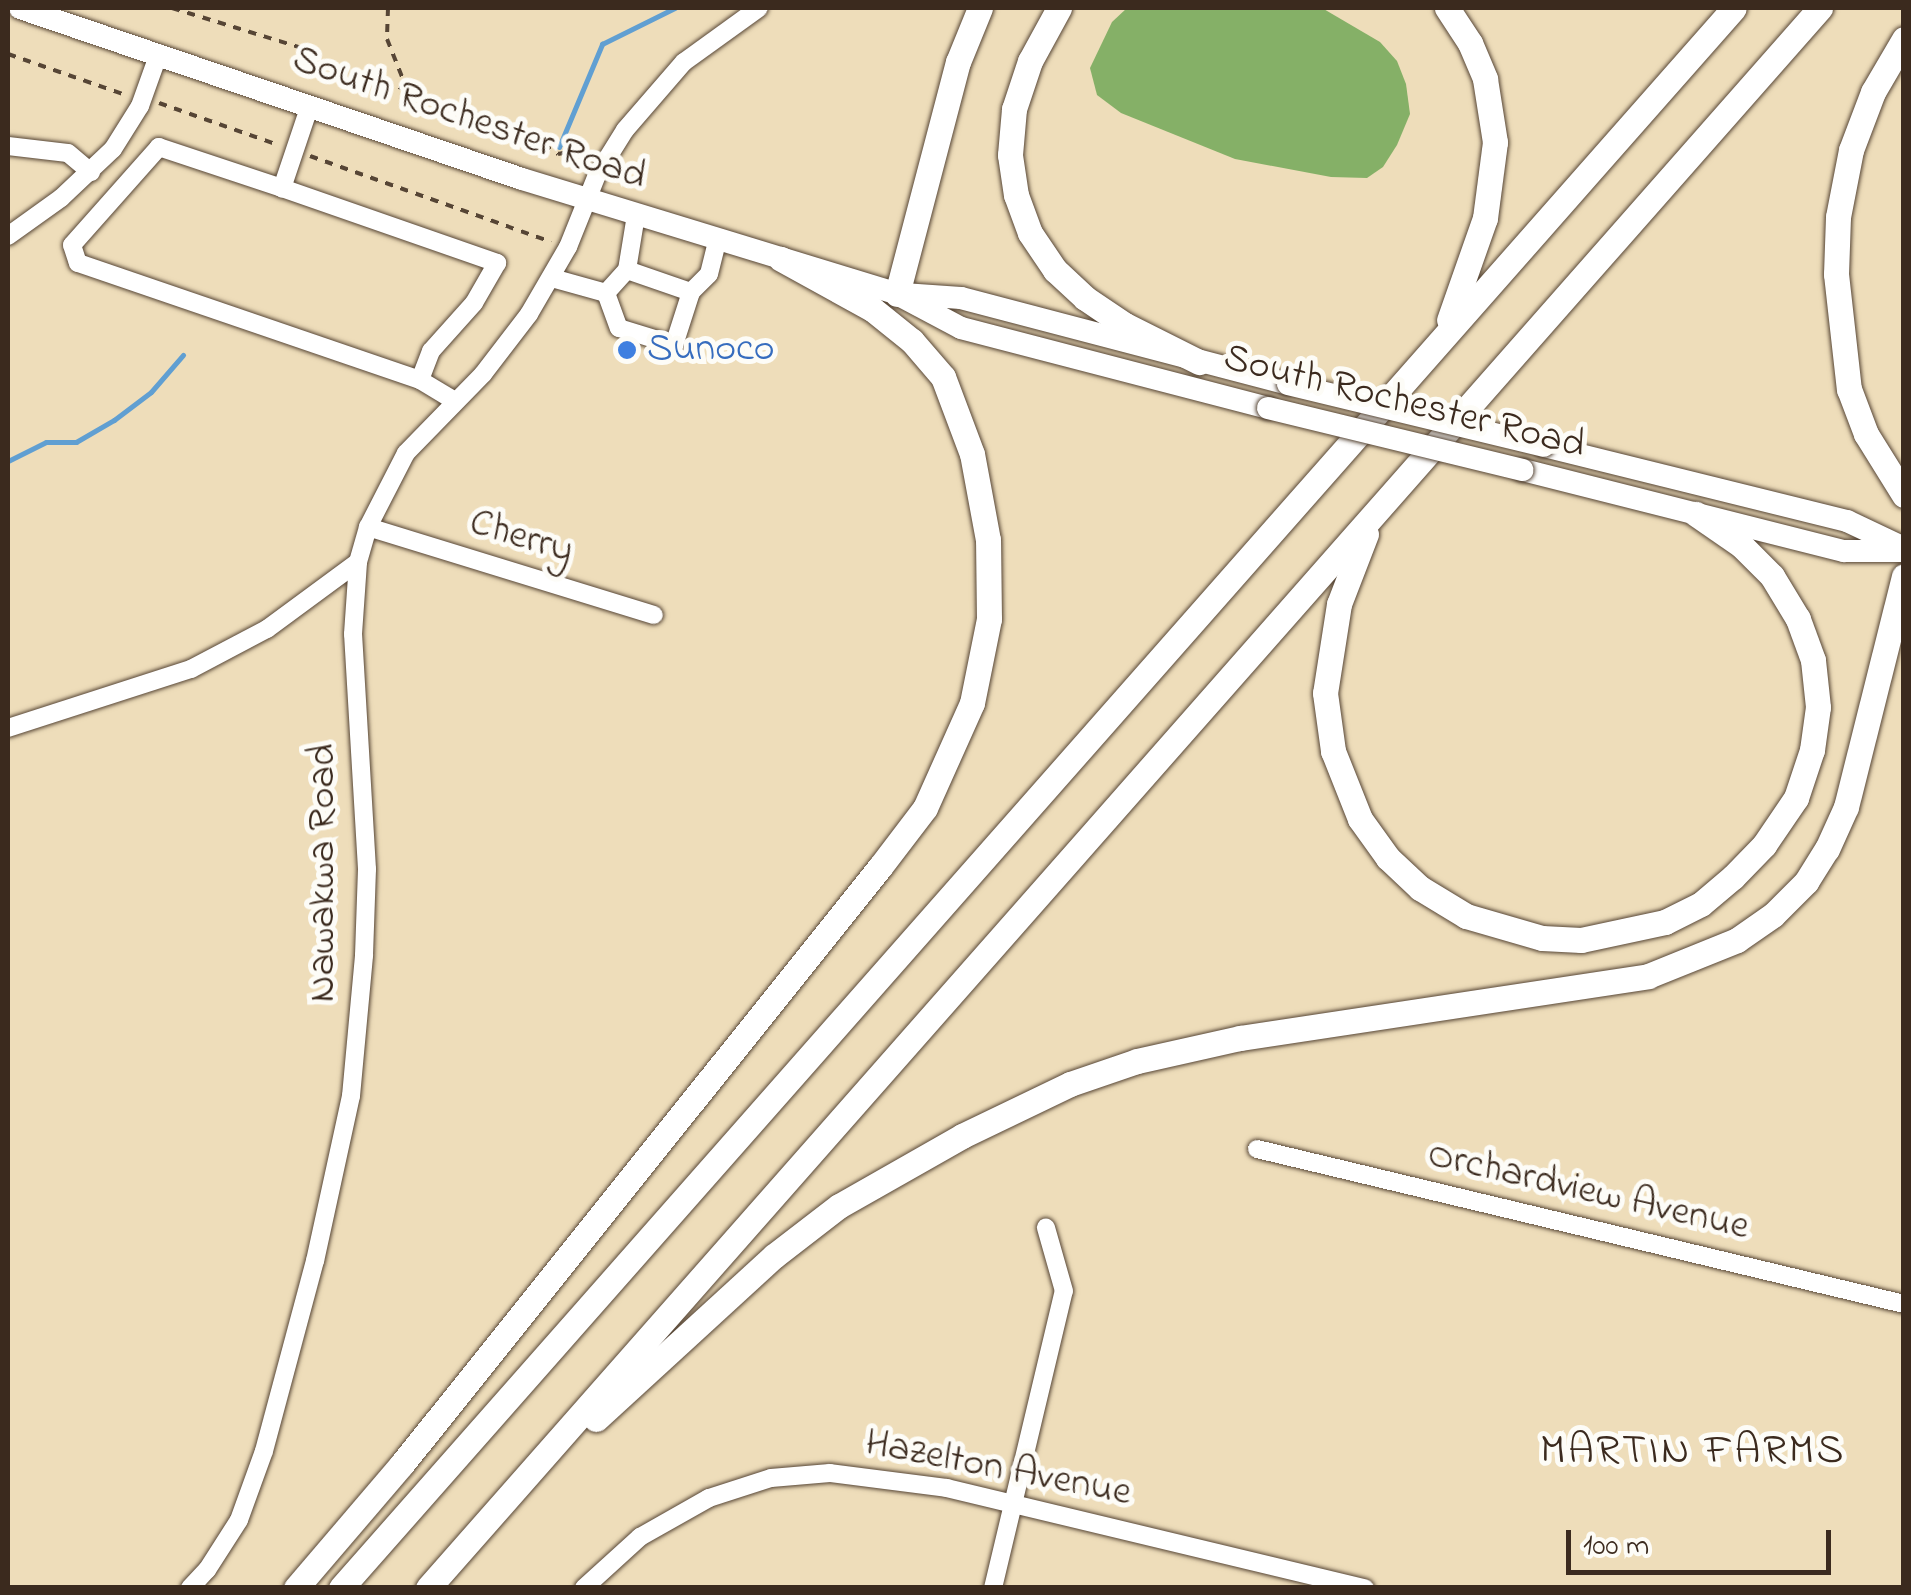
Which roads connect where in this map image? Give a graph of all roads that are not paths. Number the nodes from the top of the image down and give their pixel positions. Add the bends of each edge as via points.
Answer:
1 (10, 8) edge
2 (20, 8) edge
3 (759, 8) edge
4 (980, 8) edge
5 (1060, 8) edge
6 (1447, 8) edge
7 (1734, 8) edge
8 (1820, 8) edge
9 (8, 16) edge
10 (1904, 38) edge
11 (159, 53) junction
12 (310, 105) junction
13 (8, 146) edge
14 (91, 172) junction
15 (282, 188) junction
16 (586, 200) junction
17 (636, 215) junction
18 (8, 236) edge
19 (717, 241) junction
20 (781, 259) junction
21 (627, 270) junction
22 (552, 278) junction
23 (690, 292) junction
24 (606, 293) junction
25 (897, 294) junction
26 (1436, 346) junction
27 (1199, 362) junction
28 (420, 380) junction
29 (454, 401) junction
30 (1904, 495) edge
31 (1375, 514) junction
32 (1696, 514) junction
33 (368, 527) junction
34 (1904, 549) edge
35 (358, 562) junction
36 (1904, 576) edge
37 (654, 615) dead end
38 (8, 728) edge
39 (1257, 1148) dead end
40 (1046, 1228) dead end
41 (1904, 1304) edge
42 (1013, 1504) junction
43 (493, 1514) junction
44 (190, 1588) edge
45 (296, 1588) edge
46 (341, 1588) edge
47 (428, 1588) edge
48 (584, 1588) edge
49 (993, 1588) edge
50 (1364, 1588) edge

1 - 9 street
2 - 11 main road, South Rochester Road
3 - 16 street, Nawakwa Road via 666,79 625,130
4 - 25 highway via 958,62
5 - 27 highway via 1030,61 1014,109 1010,155 1030,234 1085,298
6 - 26 highway via 1485,80 1494,155 1478,244
7 - 26 highway
8 - 31 highway
10 - 30 highway via 1851,150 1836,274 1850,389 1866,434
11 - 12 main road, South Rochester Road
11 - 14 street via 136,115
12 - 15 street
12 - 16 main road, South Rochester Road
13 - 14 street via 68,153
14 - 18 street
15 - 28 street via 497,263 474,304 430,351
15 - 28 street via 159,146 72,245 78,263
16 - 17 main road, South Rochester Road
16 - 22 street, Nawakwa Road
17 - 19 main road, South Rochester Road
17 - 21 street
19 - 20 main road, South Rochester Road
19 - 23 street via 710,274
20 - 25 main road, South Rochester Road
20 - 45 highway via 872,309 943,378 972,454 988,540 989,619 972,703 924,808 880,868
21 - 23 street
21 - 24 street
22 - 24 street
22 - 29 street, Nawakwa Road via 508,344
23 - 24 street via 674,346 619,328
25 - 27 main road, South Rochester Road via 961,298
25 - 32 main road, South Rochester Road, bridge via 961,328
26 - 46 highway
27 - 34 main road, South Rochester Road, bridge via 1848,521
28 - 29 street
29 - 33 street, Nawakwa Road via 398,464
31 - 32 highway via 1339,604 1326,693 1332,751 1360,820 1420,888 1466,916 1542,938 1582,940 1665,922 1733,878 1796,798 1812,750 1818,707 1813,660 1798,619 1772,576
31 - 43 highway
32 - 34 main road, South Rochester Road via 1844,551
33 - 35 street, Nawakwa Road
33 - 37 street, Cherry
35 - 38 street via 267,629 191,669
35 - 44 street, Nawakwa Road via 353,667 366,902 351,1096 264,1450 226,1543
36 - 43 highway via 1846,807 1827,849 1806,882 1737,940 1648,976 1240,1038 1070,1084 871,1185 823,1218
39 - 41 street, Orchardview Avenue
40 - 42 street via 1064,1291
42 - 48 street, Hazelton Avenue via 883,1476 771,1478 709,1498 657,1525
42 - 49 street
42 - 50 street, Hazelton Avenue
43 - 47 highway

